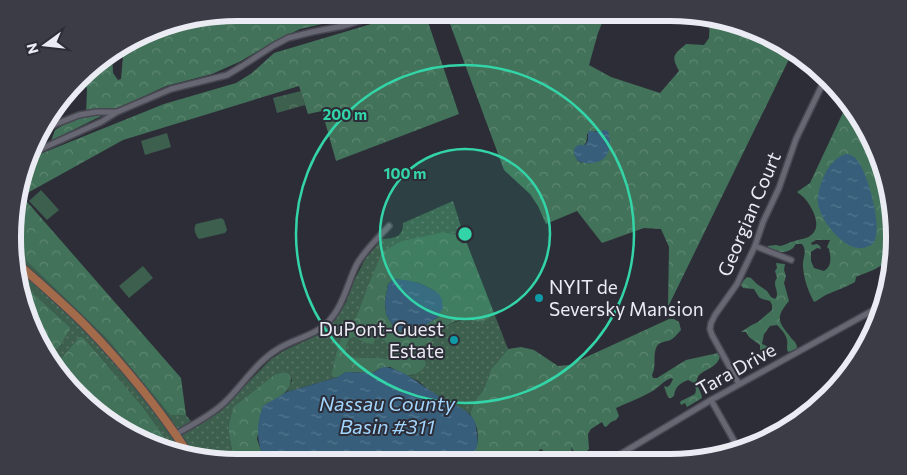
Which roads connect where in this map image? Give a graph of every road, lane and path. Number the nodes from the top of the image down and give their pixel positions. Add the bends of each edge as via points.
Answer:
1 (360, 21) edge
2 (822, 85) edge
3 (117, 112) junction
4 (52, 125) edge
5 (41, 149) edge
6 (389, 226) dead end
7 (755, 246) junction
8 (791, 260) dead end
9 (23, 269) edge
10 (873, 310) edge
11 (739, 384) junction
12 (711, 400) junction
13 (176, 434) junction
14 (735, 443) edge
15 (184, 447) edge
16 (620, 454) edge

1 - 3 street via 288,38 227,75 171,89
2 - 7 street, Georgian Court via 796,139
3 - 4 street via 79,115
3 - 5 street
6 - 13 street via 357,264 333,317 318,331 273,352 223,404
7 - 8 street
7 - 11 street, Georgian Court via 710,329
9 - 13 main road via 96,337
10 - 11 street, Tara Drive
11 - 12 street, Tara Drive
12 - 14 street
12 - 16 street, Tara Drive
13 - 15 main road

